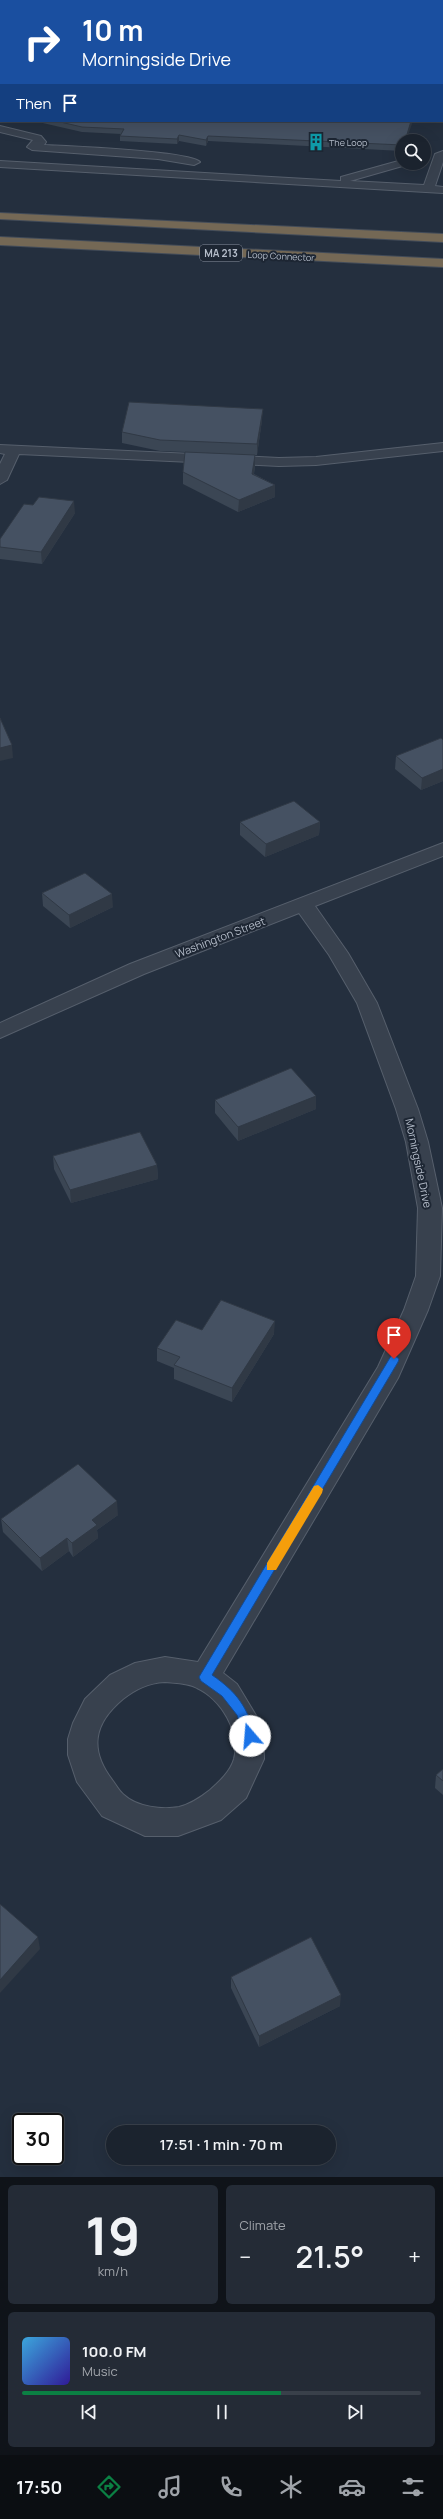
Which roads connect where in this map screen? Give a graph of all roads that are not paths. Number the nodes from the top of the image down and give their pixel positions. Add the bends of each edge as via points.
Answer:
1 (0, 129) edge
2 (23, 151) junction
3 (438, 155) edge
4 (1, 164) edge
5 (395, 165) edge
6 (215, 175) junction
7 (328, 184) junction
8 (428, 190) junction
9 (443, 190) edge
10 (0, 210) edge
11 (0, 216) edge
12 (137, 223) junction
13 (443, 238) edge
14 (0, 241) edge
15 (443, 263) edge
16 (443, 447) edge
17 (7, 449) edge
18 (0, 480) edge
19 (443, 849) edge
20 (303, 904) junction
21 (0, 1031) edge
22 (205, 1677) junction

1 - 2 street via 37,138 41,142
2 - 4 street
2 - 6 street via 158,156 212,166
3 - 8 street
4 - 6 street
5 - 7 street
6 - 7 street
7 - 8 street
8 - 9 street
10 - 12 highway
11 - 12 highway
12 - 13 highway
14 - 15 highway, Loop Connector / MA 213
16 - 17 street via 316,461 279,462
17 - 18 street
19 - 20 street, Washington Street
20 - 21 street, Washington Street via 137,969
20 - 22 street, Morningside Drive via 338,953 367,1003 407,1109 417,1142 430,1208 428,1276 389,1371
22 - 22 street via 179,1670 152,1670 126,1680 105,1695 90,1716 83,1741 85,1766 96,1790 115,1808 139,1820 160,1822 195,1819 219,1806 238,1786 248,1762 250,1736 242,1712 226,1692

